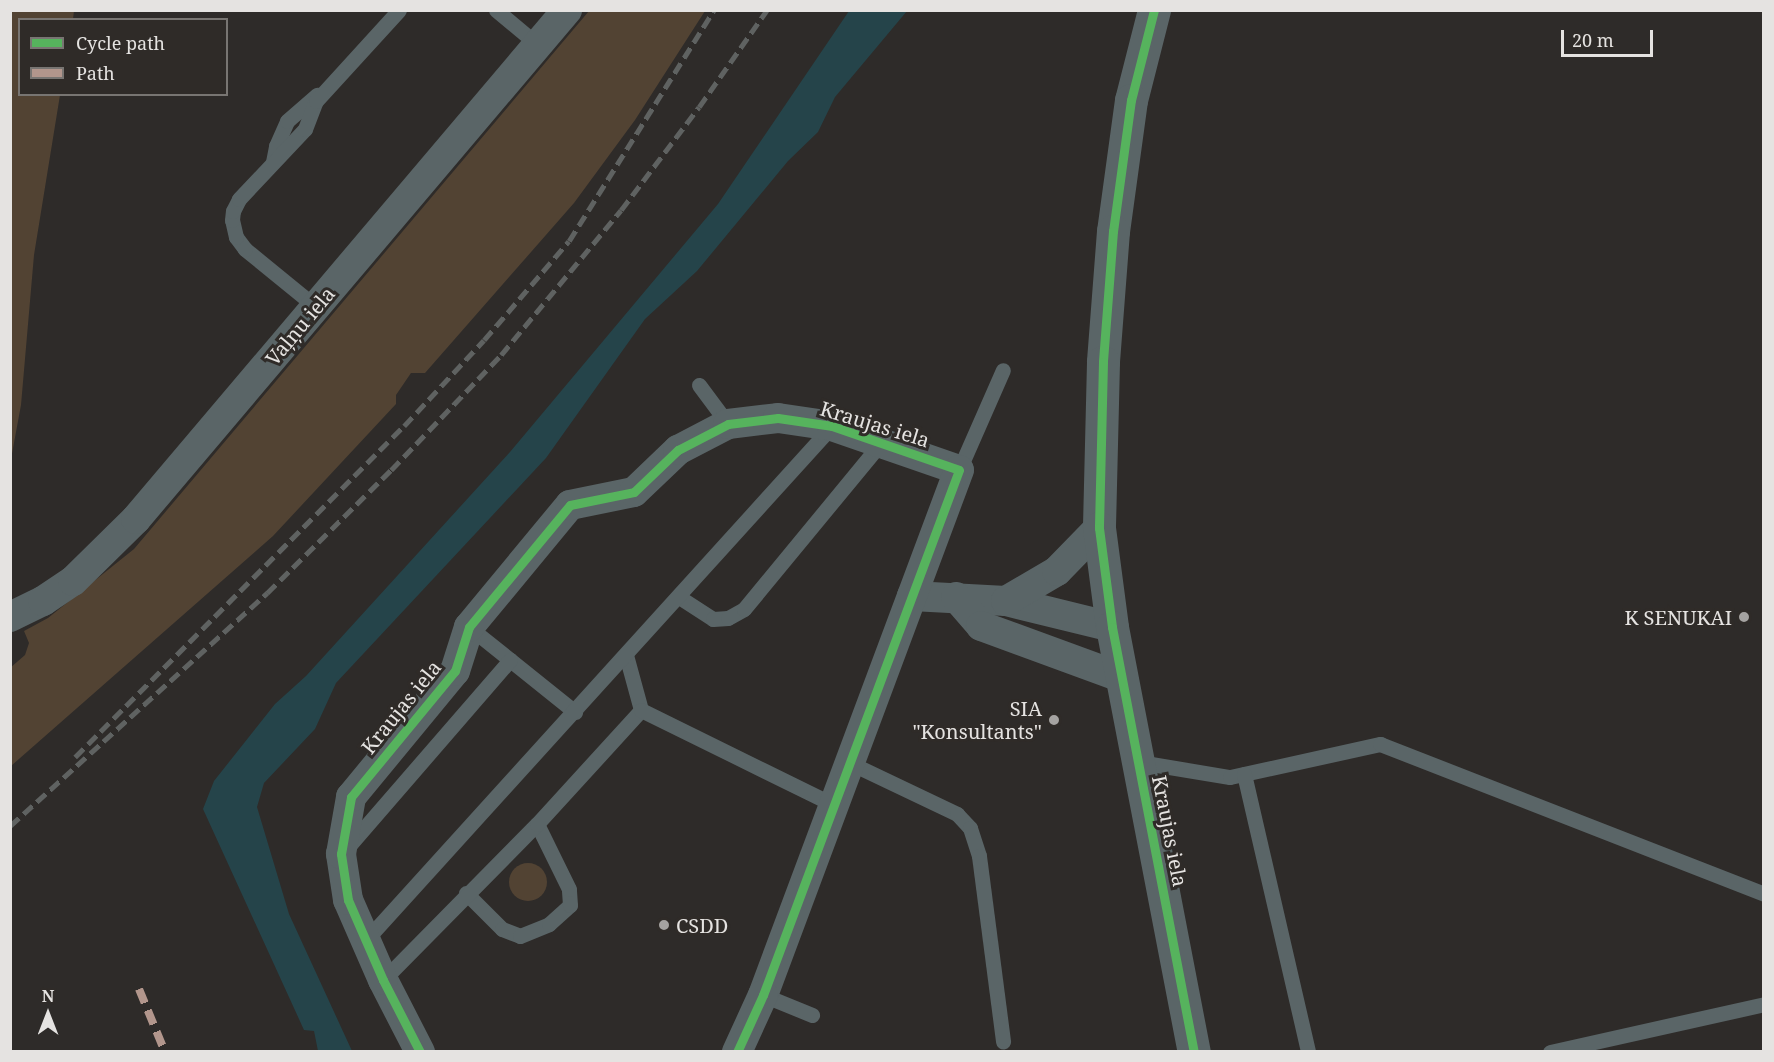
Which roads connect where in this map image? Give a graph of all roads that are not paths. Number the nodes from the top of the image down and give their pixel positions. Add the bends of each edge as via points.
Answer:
1 (399, 10) edge
2 (496, 10) edge
3 (567, 10) edge
4 (1155, 10) edge
5 (538, 45) junction
6 (316, 307) junction
7 (1003, 370) dead end
8 (699, 385) dead end
9 (728, 424) junction
10 (832, 426) junction
11 (880, 444) junction
12 (959, 470) junction
13 (1099, 528) junction
14 (912, 596) junction
15 (679, 597) junction
16 (956, 597) junction
17 (1006, 601) junction
18 (10, 617) edge
19 (469, 627) junction
20 (1112, 627) junction
21 (626, 656) junction
22 (510, 660) junction
23 (1123, 678) junction
24 (641, 710) junction
25 (575, 712) junction
26 (848, 762) junction
27 (1139, 762) junction
28 (1244, 774) junction
29 (832, 804) junction
30 (537, 824) junction
31 (341, 854) junction
32 (466, 893) junction
33 (1764, 894) edge
34 (365, 941) junction
35 (383, 980) junction
36 (763, 995) junction
37 (1764, 1004) edge
38 (812, 1016) dead end
39 (1003, 1041) dead end
40 (420, 1052) edge
41 (737, 1052) edge
42 (1194, 1052) edge
43 (1308, 1052) edge
44 (1550, 1052) edge

1 - 6 lane via 326,90 287,120 273,162 239,199 232,220 236,237 245,249
2 - 5 lane
3 - 5 street, Vaļņu iela
4 - 13 street, Kraujas iela via 1131,100 1113,231 1103,362
5 - 6 street, Vaļņu iela
6 - 18 street, Vaļņu iela via 144,511 102,555 73,581
7 - 12 lane
8 - 9 lane
9 - 10 street, Kraujas iela via 778,418
9 - 19 street, Kraujas iela via 678,450 634,492 570,505
10 - 11 street, Kraujas iela
10 - 15 lane
11 - 12 street, Kraujas iela
11 - 15 lane via 744,609 728,618 713,619
12 - 14 street
13 - 17 street via 1057,571
13 - 20 street, Kraujas iela
14 - 16 street
14 - 26 street
15 - 21 lane
16 - 17 street
16 - 23 street via 981,626
17 - 20 street
19 - 22 lane
19 - 31 street, Kraujas iela via 455,671 351,797
20 - 23 street, Kraujas iela
21 - 24 lane
21 - 25 lane
22 - 25 lane
22 - 31 lane
23 - 27 street, Kraujas iela
24 - 29 lane
24 - 30 lane
25 - 34 lane
26 - 29 street
26 - 39 lane via 957,814 970,828 979,856
27 - 28 lane via 1230,777
27 - 42 street, Kraujas iela
28 - 33 lane via 1380,744
28 - 43 lane
29 - 36 street
30 - 32 lane
30 - 32 lane via 569,889 570,904 549,924 520,936 502,929
31 - 34 street, Kraujas iela via 348,900
32 - 35 lane
34 - 35 street, Kraujas iela
35 - 40 street, Kraujas iela
36 - 38 lane
36 - 41 street
37 - 44 lane

